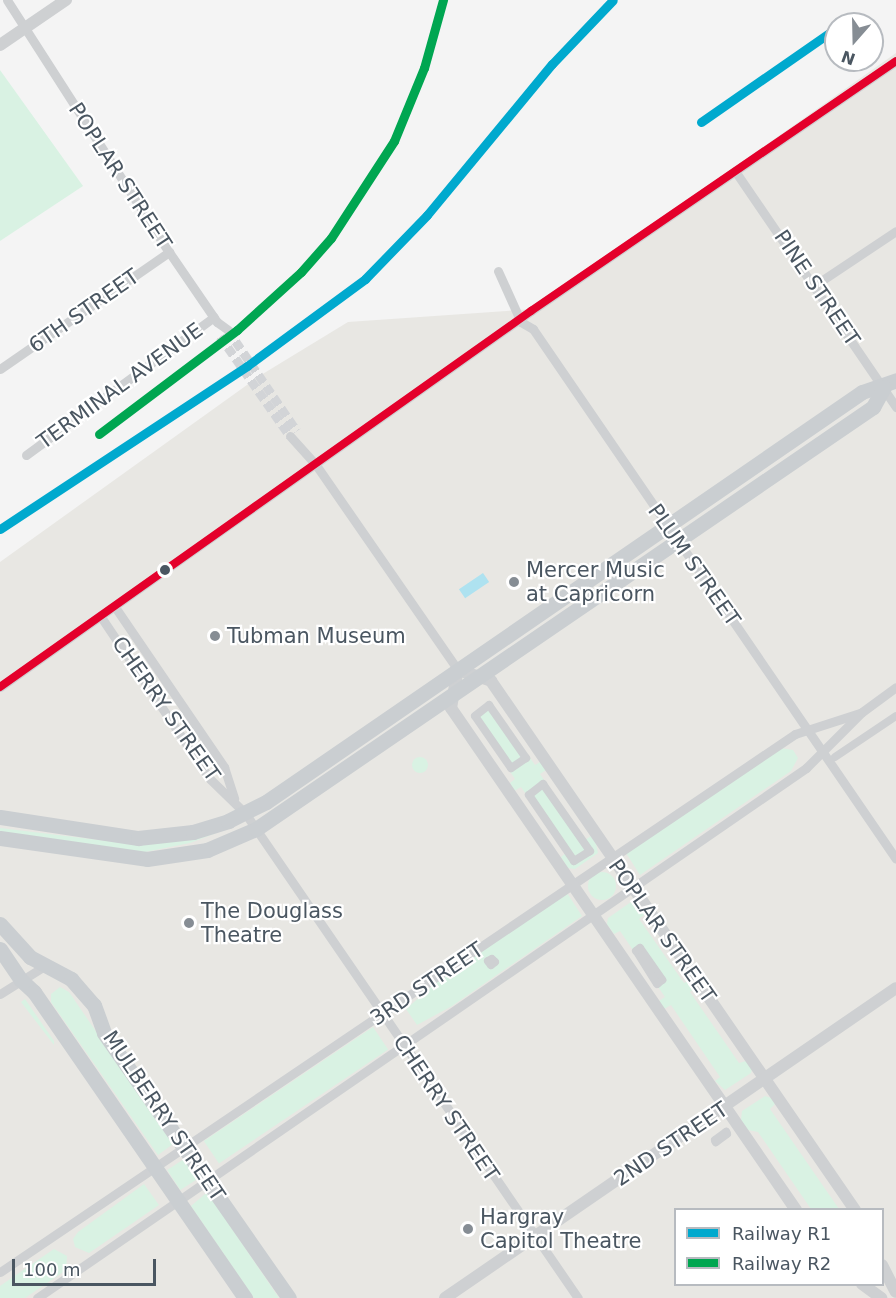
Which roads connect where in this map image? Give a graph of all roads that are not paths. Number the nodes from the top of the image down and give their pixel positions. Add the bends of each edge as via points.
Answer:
1 (7, 0) edge
2 (66, 0) edge
3 (25, 28) junction
4 (0, 45) edge
5 (896, 61) edge
6 (735, 171) junction
7 (896, 231) edge
8 (169, 252) junction
9 (498, 271) dead end
10 (815, 285) junction
11 (215, 319) junction
12 (521, 322) junction
13 (224, 333) tunnel mouth
14 (0, 369) edge
15 (890, 383) edge
16 (896, 407) edge
17 (294, 434) tunnel mouth
18 (26, 455) dead end
19 (316, 465) junction
20 (666, 525) junction
21 (679, 542) junction
22 (115, 607) junction
23 (101, 617) junction
24 (138, 641) junction
25 (121, 651) junction
26 (458, 670) junction
27 (480, 677) junction
28 (0, 687) edge
29 (896, 687) edge
30 (430, 688) junction
31 (453, 696) junction
32 (862, 712) junction
33 (896, 716) edge
34 (807, 730) junction
35 (823, 753) junction
36 (836, 757) dead end
37 (526, 758) joint
38 (529, 795) joint
39 (234, 798) junction
40 (245, 813) junction
41 (0, 817) edge
42 (256, 829) junction
43 (0, 838) edge
44 (610, 858) junction
45 (896, 859) edge
46 (574, 884) junction
47 (631, 887) junction
48 (595, 913) junction
49 (0, 924) edge
50 (0, 949) edge
51 (46, 965) junction
52 (21, 980) junction
53 (896, 988) edge
54 (0, 994) edge
55 (382, 1014) junction
56 (404, 1046) junction
57 (766, 1079) junction
58 (726, 1107) junction
59 (184, 1146) junction
60 (153, 1166) junction
61 (209, 1182) junction
62 (177, 1202) junction
63 (795, 1208) edge
64 (854, 1208) edge
65 (536, 1235) junction
66 (884, 1269) edge
67 (0, 1272) edge
68 (865, 1286) edge
69 (895, 1290) edge
70 (37, 1298) edge
71 (245, 1298) edge
72 (289, 1298) edge
73 (446, 1298) edge
74 (578, 1298) edge
75 (882, 1298) edge

1 - 3 street, POPLAR STREET
2 - 3 street
3 - 4 street
3 - 8 street, POPLAR STREET
5 - 6 street
6 - 10 street, PINE STREET
6 - 12 street
7 - 10 street
8 - 11 street, POPLAR STREET
8 - 14 street, 6TH STREET
9 - 12 street, PLUM STREET
10 - 15 street, PINE STREET
11 - 13 street, POPLAR STREET
11 - 18 street, TERMINAL AVENUE
12 - 19 street
12 - 20 street, PLUM STREET via 533,329
15 - 16 street, PINE STREET
15 - 20 main road via 862,392
15 - 21 main road via 873,407
17 - 19 street
19 - 22 street
19 - 26 street
20 - 21 street, PLUM STREET
20 - 26 main road
21 - 27 main road
21 - 34 street, PLUM STREET
22 - 23 street
22 - 24 street, CHERRY STREET
23 - 25 street, CHERRY STREET
23 - 28 street
24 - 25 street via 126,641
24 - 39 street, CHERRY STREET via 224,767
25 - 39 street, CHERRY STREET via 210,779
26 - 27 street, POPLAR STREET
26 - 30 main road
26 - 31 street
27 - 31 main road
27 - 44 street, POPLAR STREET via 494,684
29 - 32 street, 3RD STREET
30 - 31 street
30 - 40 main road
31 - 42 main road
31 - 46 street via 452,708
32 - 34 street, 3RD STREET
32 - 35 street, 3RD STREET
33 - 36 street
34 - 35 street, PLUM STREET
34 - 44 street, 3RD STREET via 795,734
35 - 45 street, PLUM STREET
35 - 47 street, 3RD STREET
37 - 37 street via 511,768 475,715 489,705
38 - 38 street via 574,861 590,851 543,784
39 - 40 street, CHERRY STREET
40 - 41 main road via 193,832 146,837 103,835
40 - 42 street, CHERRY STREET
42 - 43 main road via 207,850 147,860
42 - 55 street, CHERRY STREET
44 - 46 street, 3RD STREET
44 - 47 street, POPLAR STREET
46 - 48 street
46 - 55 street, 3RD STREET
47 - 48 street, 3RD STREET
47 - 57 street, POPLAR STREET
48 - 56 street, 3RD STREET
48 - 58 street
49 - 51 main road, MULBERRY STREET via 30,957
50 - 52 main road, MULBERRY STREET
51 - 52 street
51 - 59 main road, MULBERRY STREET via 71,979 94,1005 104,1033
52 - 54 street
52 - 60 main road, MULBERRY STREET via 34,992
53 - 57 street, 2ND STREET
55 - 56 street, CHERRY STREET
55 - 59 street, 3RD STREET
56 - 61 street, 3RD STREET
56 - 65 street, CHERRY STREET
57 - 58 street, 2ND STREET
57 - 64 street, POPLAR STREET
58 - 63 street
58 - 65 street, 2ND STREET
59 - 60 street, 3RD STREET
59 - 61 main road, MULBERRY STREET
60 - 62 main road, MULBERRY STREET
60 - 67 street, 3RD STREET
61 - 62 street, 3RD STREET
61 - 72 main road, MULBERRY STREET
62 - 70 street, 3RD STREET
62 - 71 main road, MULBERRY STREET
65 - 73 street, 2ND STREET
65 - 74 street, CHERRY STREET
66 - 69 street
68 - 75 street
69 - 75 street

